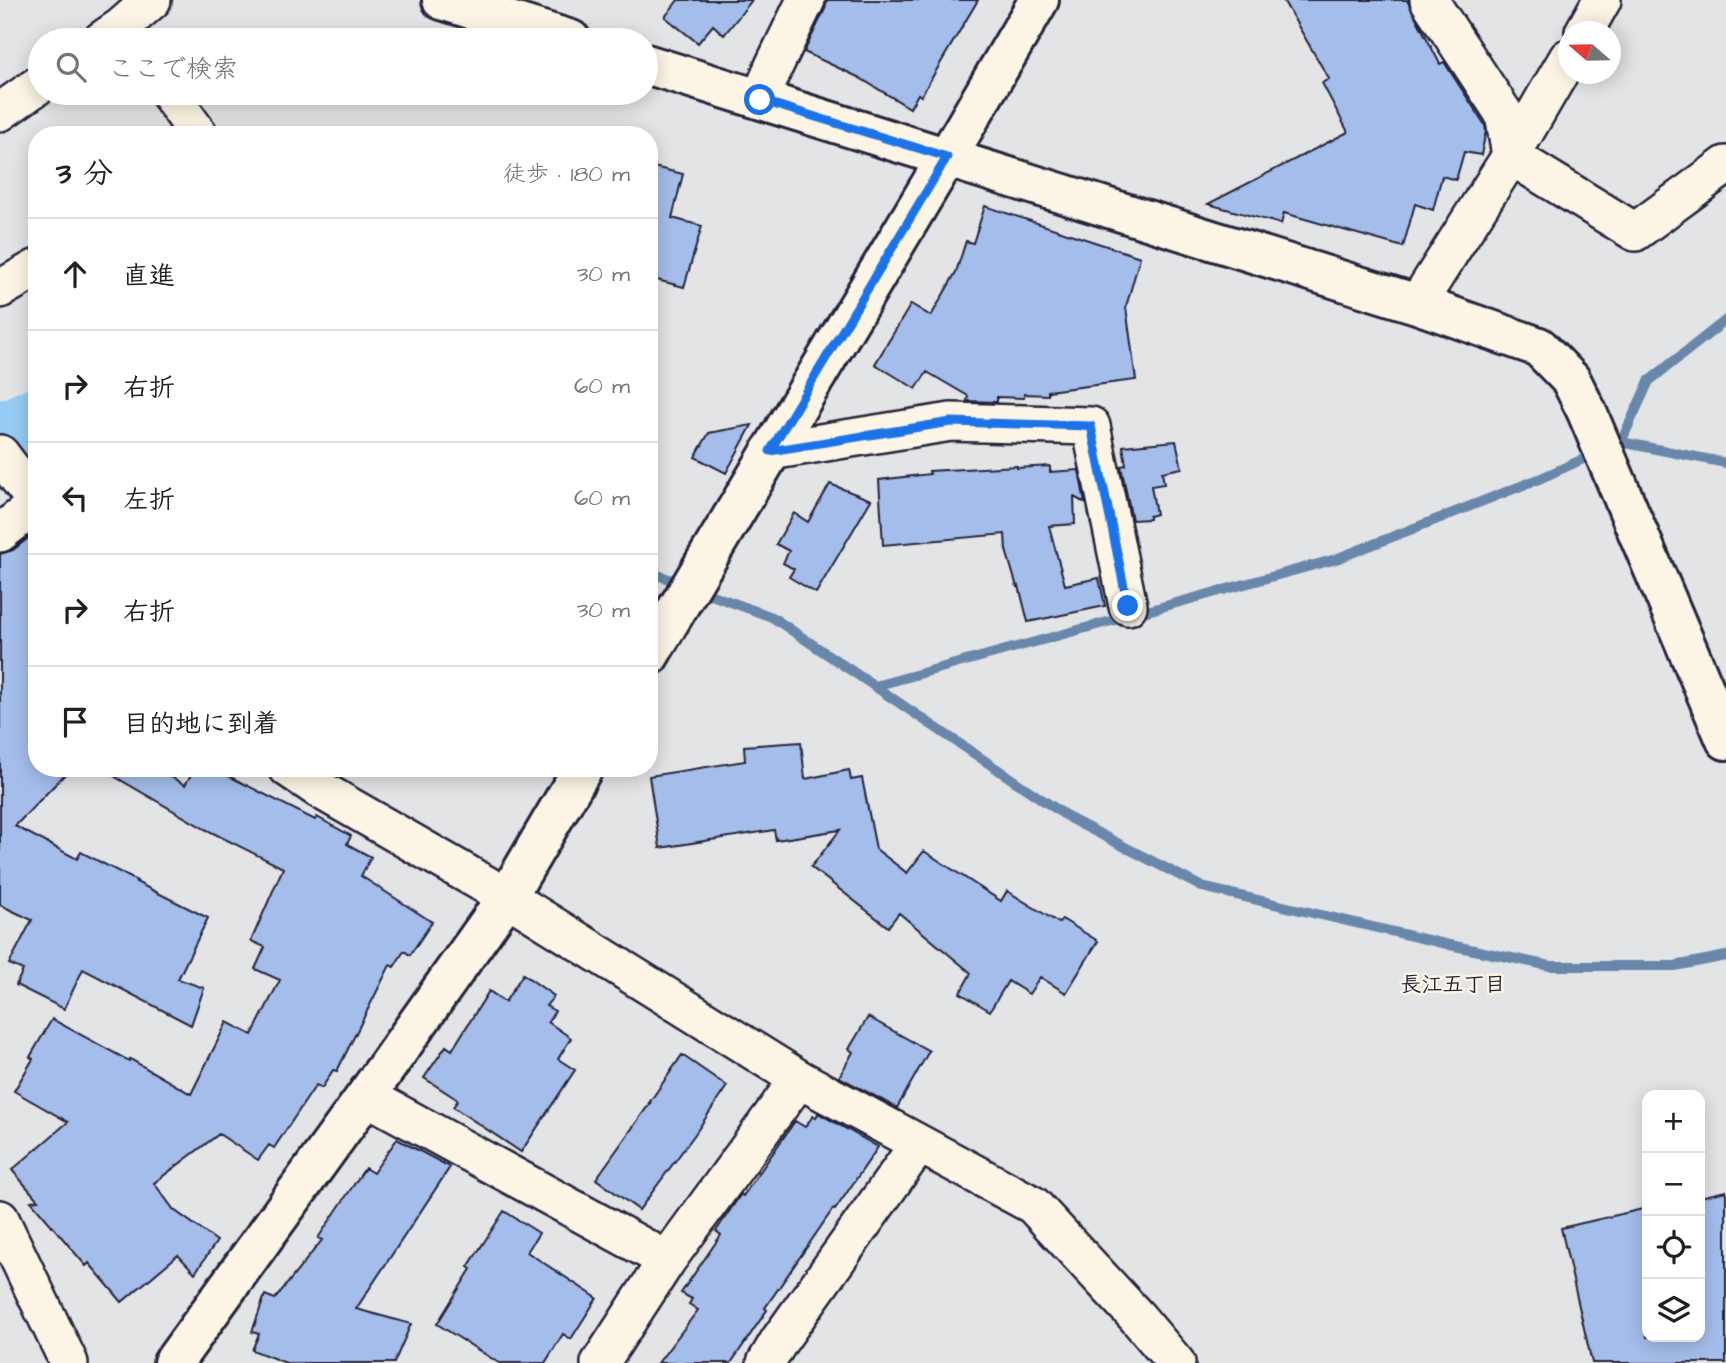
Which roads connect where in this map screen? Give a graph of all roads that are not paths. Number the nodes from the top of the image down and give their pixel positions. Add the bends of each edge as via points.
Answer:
1 (152, 0) edge
2 (806, 0) edge
3 (1038, 0) edge
4 (1429, 0) edge
5 (1602, 0) edge
6 (465, 3) edge
7 (1590, 21) edge
8 (126, 28) edge
9 (537, 28) edge
10 (658, 68) edge
11 (1558, 77) edge
12 (28, 92) edge
13 (760, 100) junction
14 (178, 105) edge
15 (0, 112) edge
16 (193, 126) edge
17 (1511, 156) junction
18 (947, 157) junction
19 (1726, 165) edge
20 (28, 273) edge
21 (0, 289) edge
22 (1417, 304) junction
23 (770, 451) junction
24 (0, 454) edge
25 (28, 491) edge
26 (28, 510) edge
27 (0, 533) edge
28 (1128, 606) dead end
29 (658, 641) edge
30 (1726, 740) edge
31 (301, 777) edge
32 (578, 777) edge
33 (507, 897) junction
34 (799, 1079) junction
35 (366, 1096) junction
36 (919, 1144) junction
37 (0, 1219) edge
38 (667, 1260) junction
39 (69, 1363) edge
40 (173, 1363) edge
41 (600, 1363) edge
42 (766, 1363) edge
43 (1176, 1363) edge

1 - 8 street
2 - 13 street
3 - 18 street
4 - 17 street via 1504,114
5 - 7 street
6 - 9 street
10 - 13 street
11 - 17 street
12 - 15 street
13 - 18 street
14 - 16 street
17 - 19 street via 1635,232
17 - 22 street
18 - 22 street
18 - 23 street
20 - 21 street
22 - 30 street via 1539,347 1571,380
23 - 28 street via 951,422 1091,426
23 - 29 street
24 - 25 street
26 - 27 street
31 - 33 street
32 - 33 street
33 - 34 street
33 - 35 street
34 - 36 street
34 - 38 street
35 - 38 street
35 - 40 street
36 - 42 street
36 - 43 street via 1033,1205
37 - 39 street
38 - 41 street

